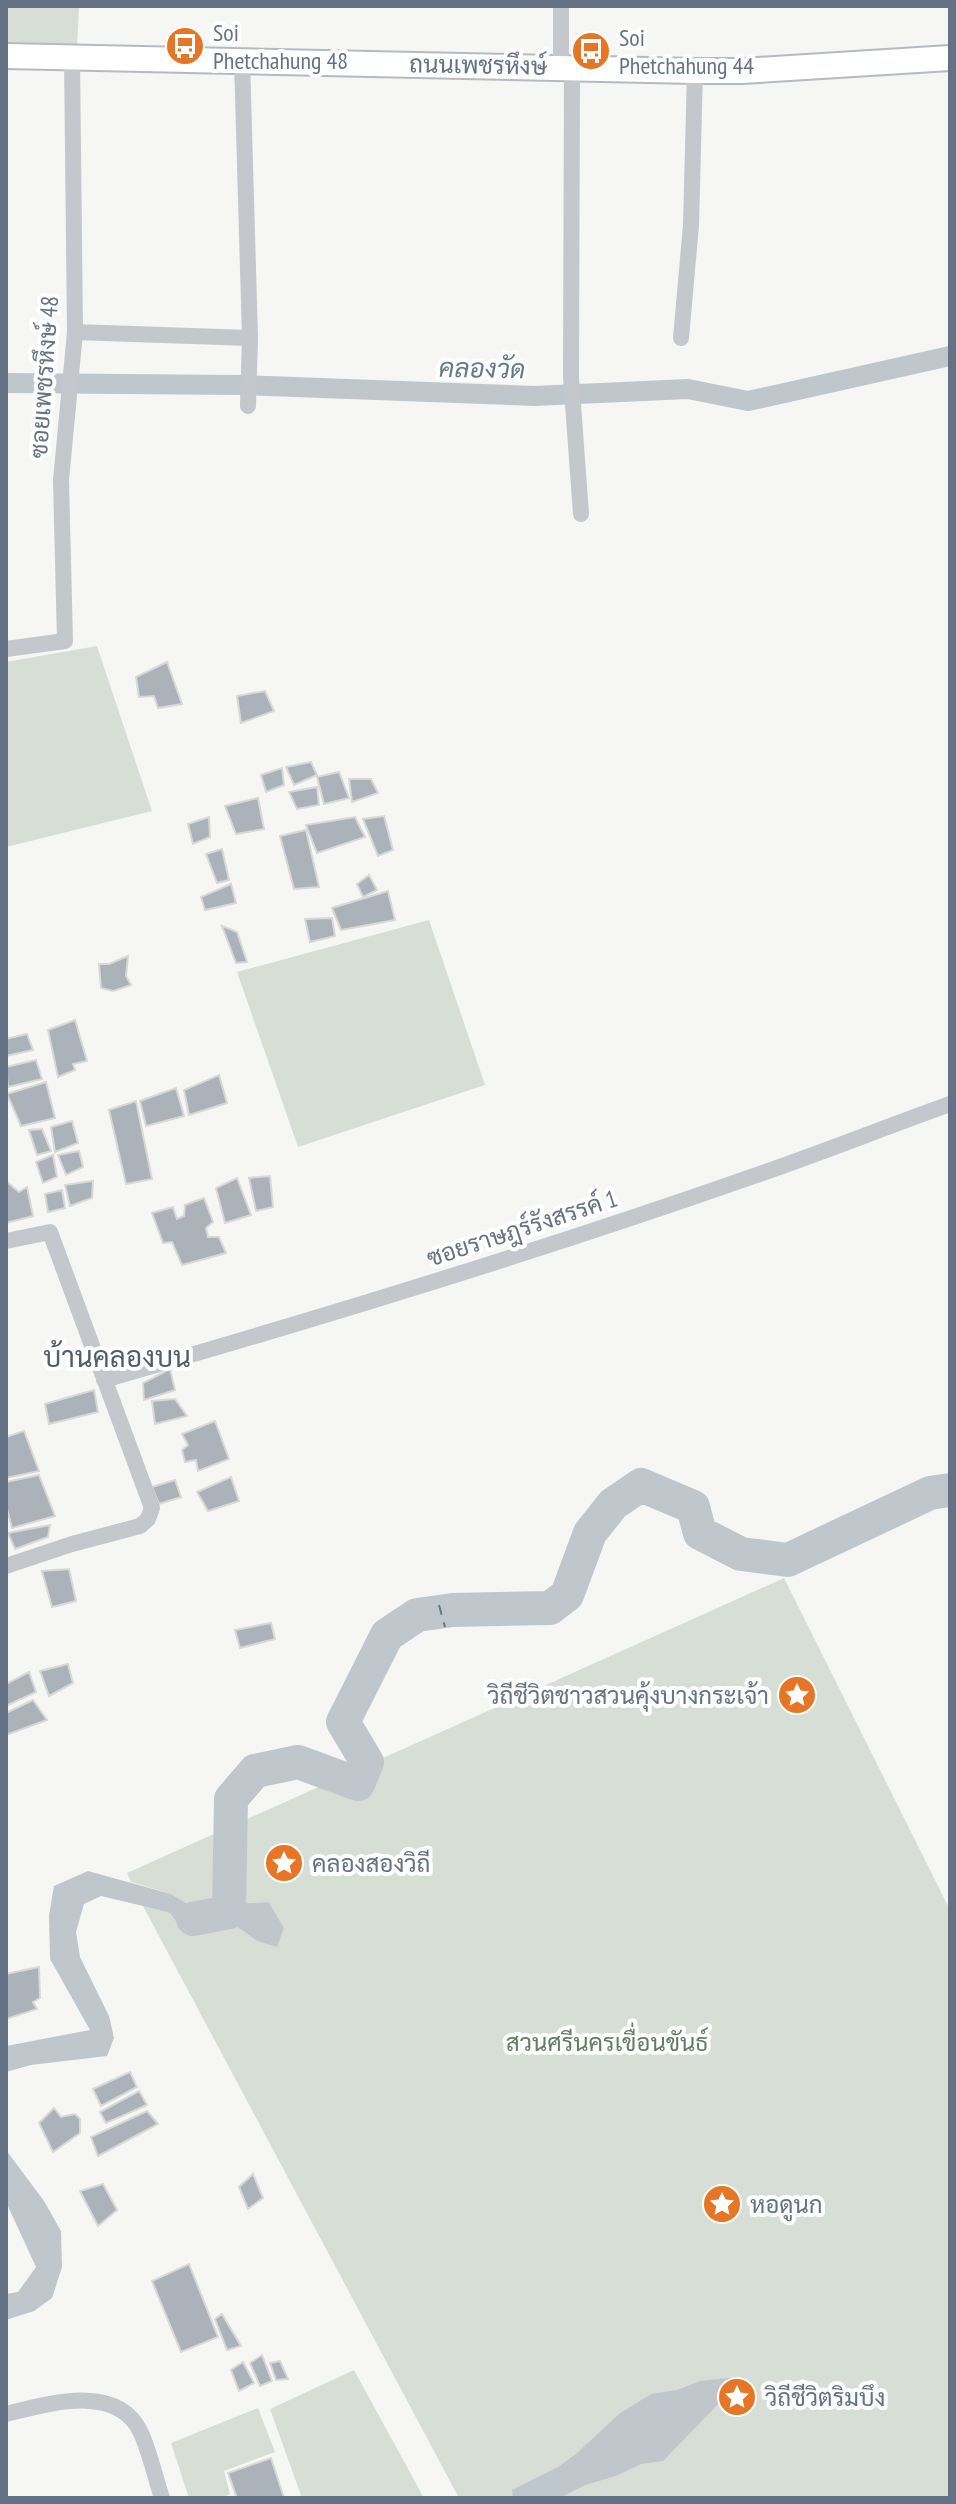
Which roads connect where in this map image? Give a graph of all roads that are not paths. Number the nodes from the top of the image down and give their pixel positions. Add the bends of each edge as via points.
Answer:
1 (561, 6) edge
2 (6, 56) edge
3 (72, 57) junction
4 (950, 58) edge
5 (242, 60) junction
6 (566, 67) junction
7 (695, 71) junction
8 (75, 332) junction
9 (681, 338) dead end
10 (250, 341) junction
11 (248, 406) dead end
12 (581, 514) dead end
13 (6, 649) edge
14 (950, 1104) edge
15 (6, 1241) edge
16 (104, 1380) junction
17 (6, 1566) edge
18 (6, 2414) edge
19 (162, 2498) edge

1 - 6 street
2 - 3 main road, ถนนเพชรหึงษ์
3 - 5 main road, ถนนเพชรหึงษ์
3 - 8 street, ซอยเพชรหึงษ์ 48
4 - 7 main road, ถนนเพชรหึงษ์
5 - 6 main road, ถนนเพชรหึงษ์
5 - 10 street
6 - 7 main road, ถนนเพชรหึงษ์
6 - 12 street via 571,377
7 - 9 street via 691,225
8 - 10 street
8 - 13 street, ซอยเพชรหึงษ์ 48 via 61,480 65,641
10 - 11 street
14 - 16 street, ซอยราษฎร์รังสรรค์ 1 via 559,1242 329,1316
15 - 16 street via 50,1232
16 - 17 street via 152,1508 148,1519 140,1526
18 - 19 street via 83,2399 107,2404 131,2417 141,2431

